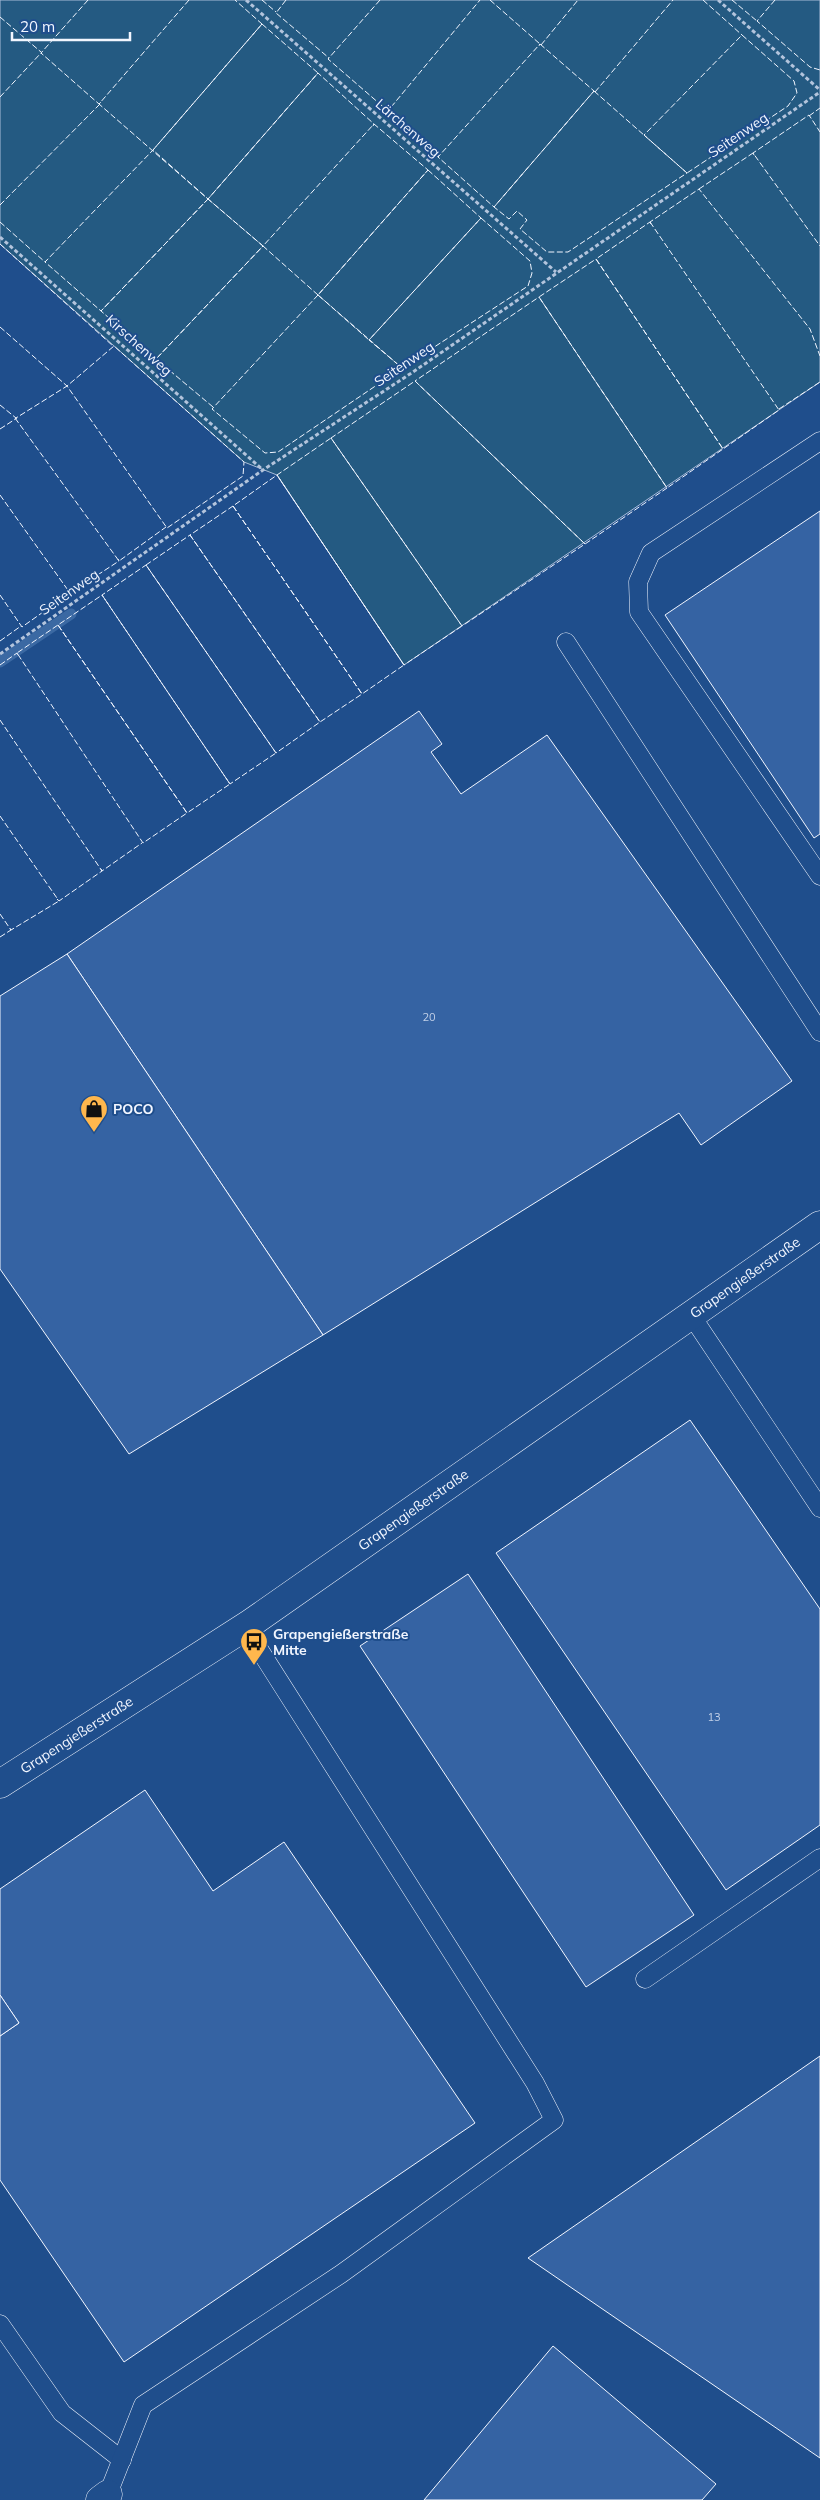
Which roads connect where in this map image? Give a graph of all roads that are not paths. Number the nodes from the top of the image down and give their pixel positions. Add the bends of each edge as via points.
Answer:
1 (820, 441) edge
2 (566, 642) dead end
3 (820, 876) edge
4 (820, 1032) edge
5 (820, 1225) edge
6 (691, 1315) junction
7 (820, 1508) edge
8 (245, 1627) junction
9 (0, 1784) edge
10 (820, 1858) edge
11 (645, 1979) dead end
12 (0, 2324) edge
13 (122, 2460) junction
14 (104, 2497) edge

1 - 3 lane via 651,554 638,582 639,612
2 - 4 lane
5 - 6 street, Grapengießerstraße
6 - 7 lane
6 - 8 street, Grapengießerstraße
8 - 9 street, Grapengießerstraße
8 - 13 lane via 535,2083 554,2120 341,2274 143,2406
10 - 11 lane
12 - 13 lane via 62,2413
13 - 14 lane

